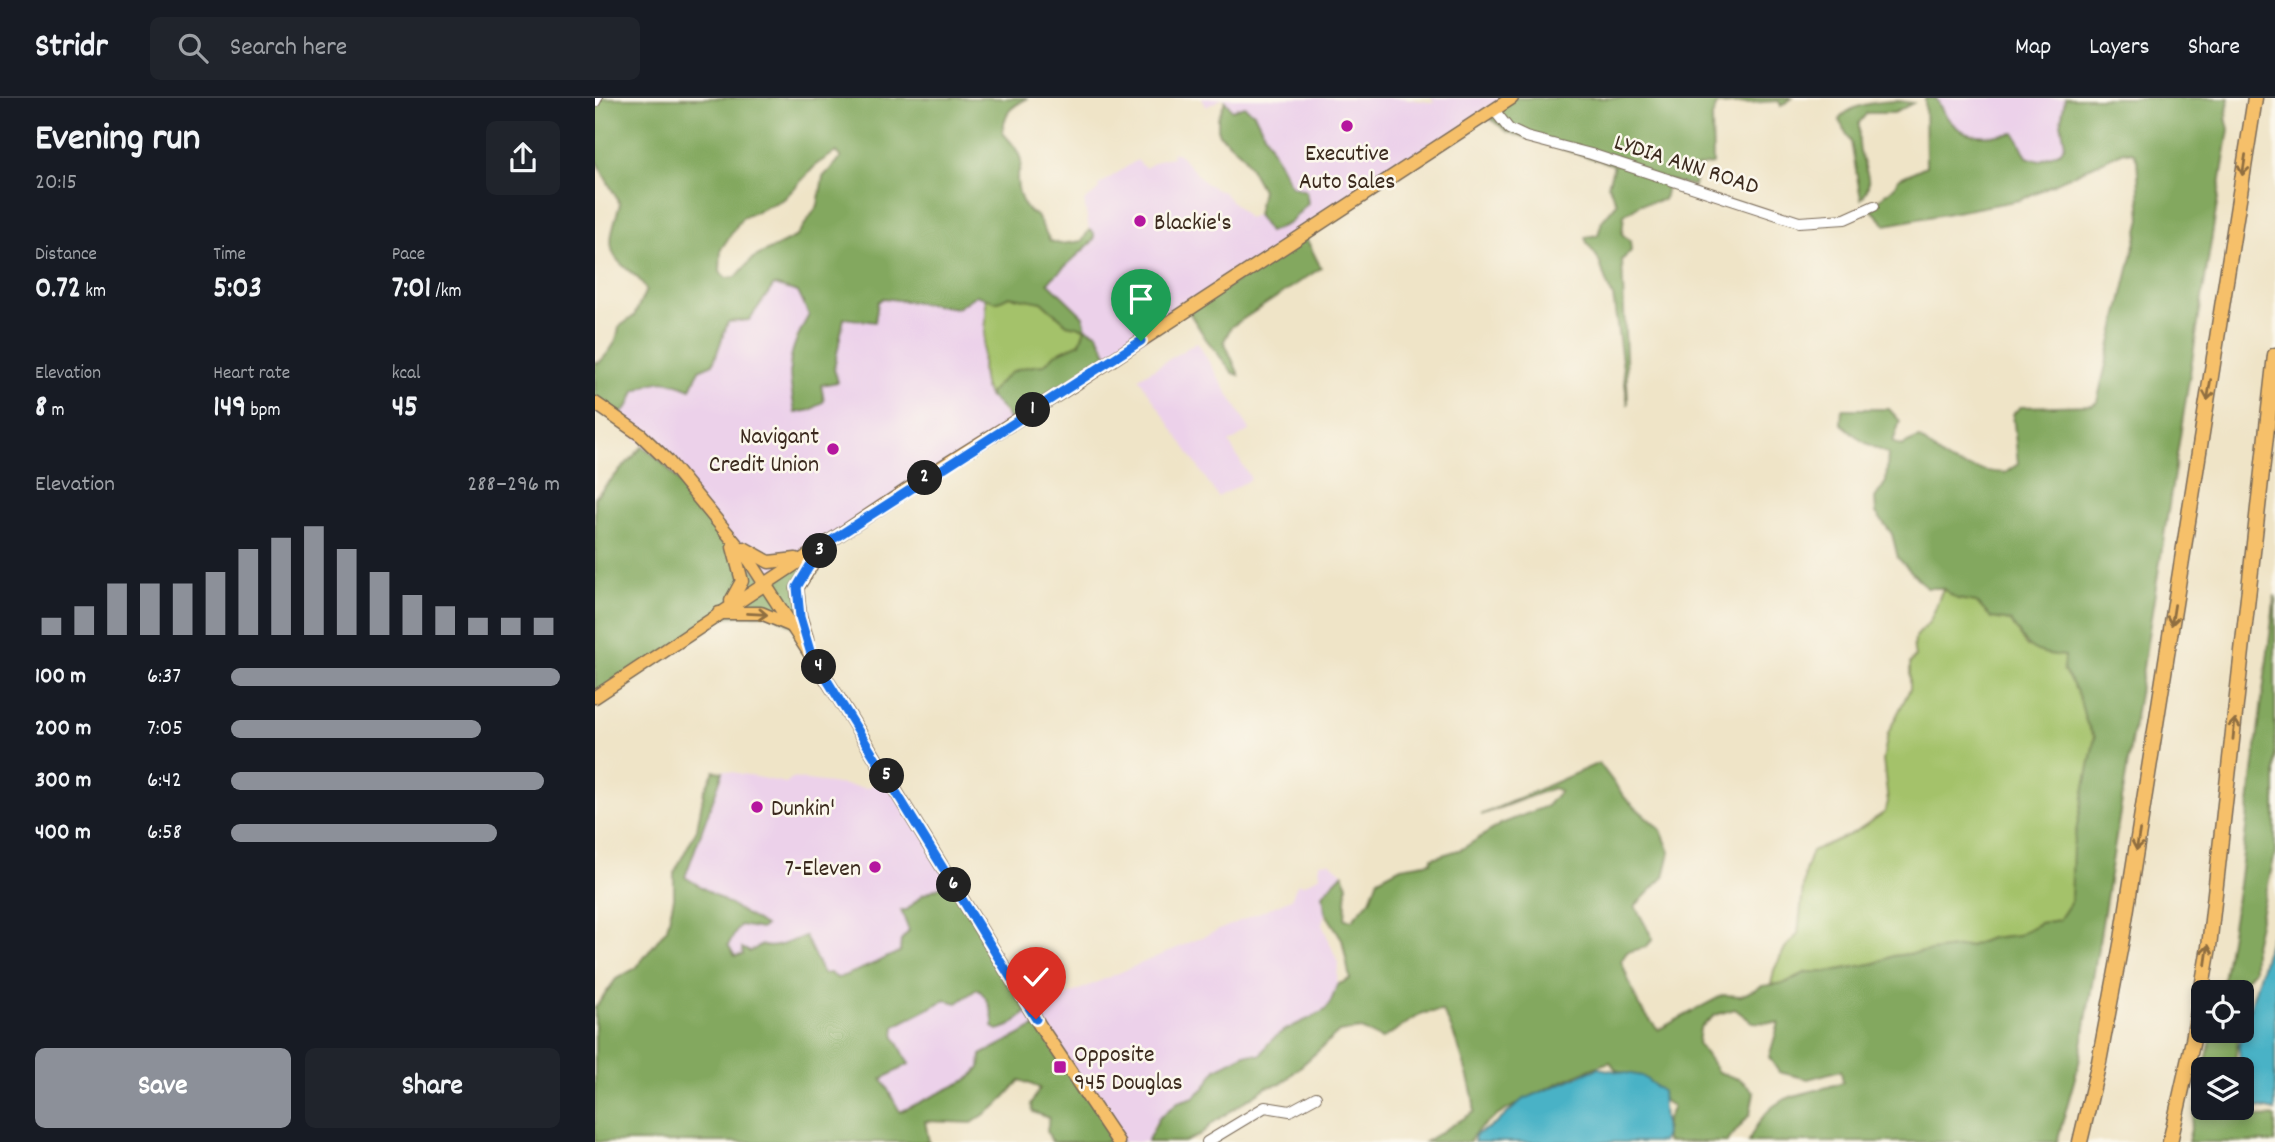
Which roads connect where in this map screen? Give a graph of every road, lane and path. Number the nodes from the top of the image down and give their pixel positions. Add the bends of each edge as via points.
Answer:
1 (1512, 98) edge
2 (2255, 98) edge
3 (1494, 110) junction
4 (1874, 206) dead end
5 (2275, 355) edge
6 (595, 403) edge
7 (728, 534) junction
8 (821, 547) junction
9 (765, 583) junction
10 (719, 613) junction
11 (793, 626) junction
12 (811, 654) junction
13 (595, 697) edge
14 (1316, 1097) dead end
15 (1118, 1142) edge
16 (1207, 1142) edge
17 (2080, 1142) edge
18 (2170, 1142) edge

1 - 3 main road
2 -> 17 highway via 2124,929
3 - 4 street, LYDIA ANN ROAD via 1509,129 1526,137 1799,222 1845,219
3 - 8 main road
18 -> 5 highway via 2197,1020 2211,927
6 - 7 main road via 641,435 668,461
7 - 8 main road via 769,562 791,561
7 - 9 main road
7 - 10 main road via 740,562 742,581 738,593
8 - 9 main road
8 - 12 main road via 797,587
9 - 10 main road
9 - 11 main road
10 -> 11 main road via 761,613
10 - 13 main road
11 - 12 main road
12 - 15 main road via 1042,1029
14 - 16 street via 1290,1111 1265,1107

